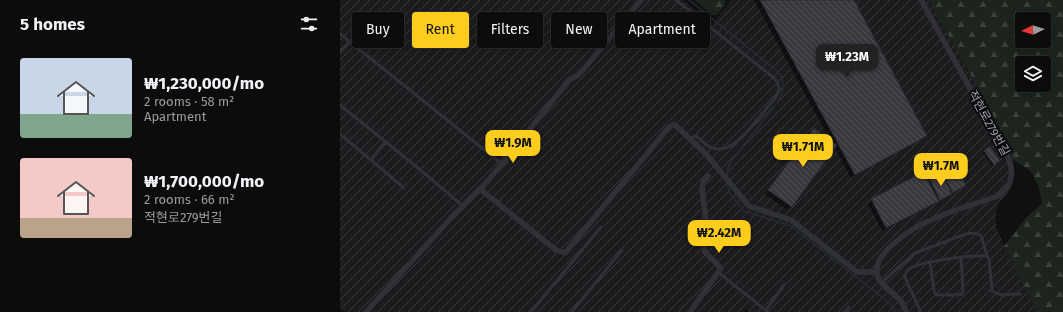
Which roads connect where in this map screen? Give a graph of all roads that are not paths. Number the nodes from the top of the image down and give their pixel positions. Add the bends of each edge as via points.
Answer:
1 (641, 0) edge
2 (676, 0) edge
3 (921, 0) edge
4 (340, 34) edge
5 (350, 42) junction
6 (340, 52) edge
7 (340, 105) edge
8 (340, 134) edge
9 (691, 140) junction
10 (385, 142) junction
11 (371, 160) junction
12 (502, 164) junction
13 (708, 176) dead end
14 (404, 188) dead end
15 (480, 189) junction
16 (463, 206) junction
17 (601, 227) dead end
18 (622, 250) dead end
19 (987, 256) junction
20 (961, 258) junction
21 (930, 262) junction
22 (877, 272) junction
23 (719, 273) junction
24 (882, 282) junction
25 (784, 286) dead end
26 (1020, 294) dead end
27 (850, 307) dead end
28 (767, 311) edge
29 (366, 312) edge
30 (531, 312) edge
31 (572, 312) edge
32 (690, 312) edge
33 (845, 312) edge
34 (906, 312) edge
35 (920, 312) edge

1 - 12 street via 584,70 570,78
2 - 9 lane via 774,78 779,88 775,98 737,142 718,149 708,146 696,136
3 - 22 street, 적현로279번길 via 1008,157 1012,172 1011,180 1008,187 998,196 932,219 890,246 878,262
4 - 5 lane
5 - 6 lane
5 - 12 lane
7 - 10 lane
8 - 11 lane
9 - 15 street via 672,124 565,253 556,250
9 - 22 street via 749,206 796,223 853,269 861,273
10 - 11 lane
10 - 16 lane
11 - 14 lane
12 - 15 street
13 - 23 street via 702,188 706,220 700,228 700,234 705,252 721,268
15 - 16 street
16 - 29 street
17 - 30 lane
18 - 31 lane
19 - 20 lane
19 - 24 lane via 980,235 966,234 915,253
19 - 26 lane via 992,291 1001,294
20 - 21 lane
20 - 21 lane via 963,289 959,295 936,295
21 - 35 lane via 910,268 905,274
22 - 24 street
23 - 28 lane
23 - 32 street
24 - 34 street via 901,301
25 - 28 lane
27 - 33 lane

